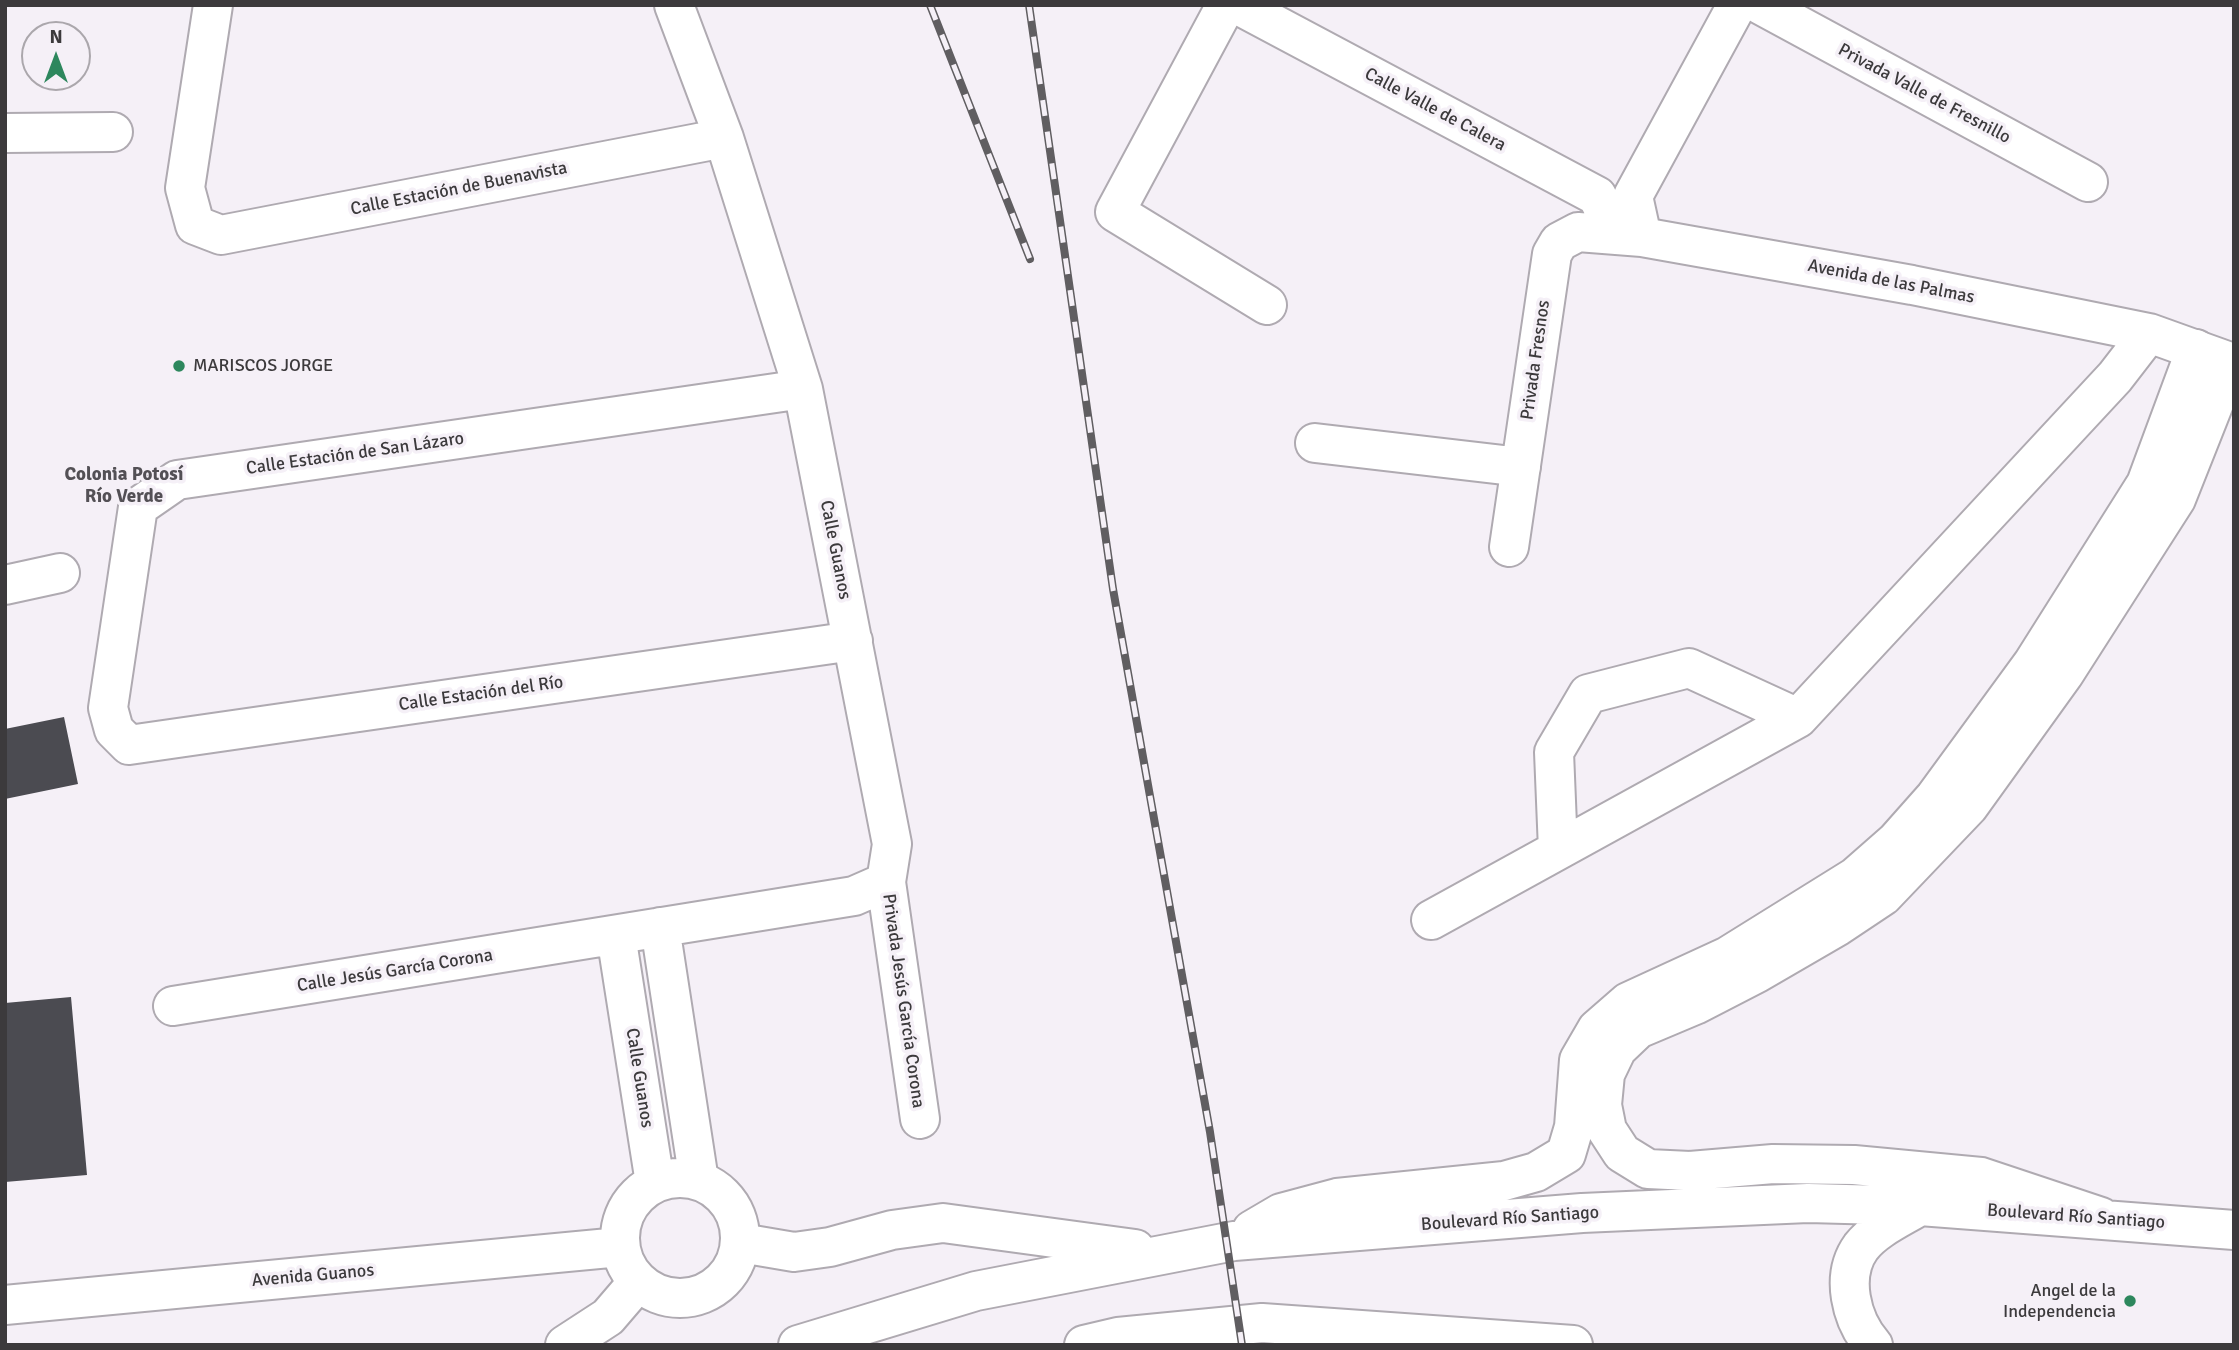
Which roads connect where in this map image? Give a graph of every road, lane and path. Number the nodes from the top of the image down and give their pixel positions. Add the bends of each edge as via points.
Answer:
1 (214, 5) edge
2 (674, 5) edge
3 (1226, 5) edge
4 (1238, 5) edge
5 (1737, 5) edge
6 (1761, 5) edge
7 (113, 132) dead end
8 (5, 133) edge
9 (724, 138) junction
10 (2088, 182) dead end
11 (1615, 195) junction
12 (1626, 235) junction
13 (1552, 254) joint
14 (1267, 305) dead end
15 (2149, 333) junction
16 (2220, 359) edge
17 (803, 390) junction
18 (1315, 443) dead end
19 (1521, 467) junction
20 (1509, 547) dead end
21 (61, 573) dead end
22 (5, 585) edge
23 (853, 641) junction
24 (1798, 718) junction
25 (114, 730) joint
26 (1558, 850) junction
27 (886, 882) junction
28 (1431, 920) dead end
29 (660, 928) junction
30 (616, 935) junction
31 (173, 1006) dead end
32 (920, 1119) dead end
33 (699, 1181) junction
34 (655, 1183) junction
35 (1920, 1206) junction
36 (2101, 1217) junction
37 (2234, 1230) edge
38 (1234, 1241) junction
39 (741, 1243) junction
40 (620, 1247) junction
41 (1165, 1253) junction
42 (638, 1282) junction
43 (5, 1305) edge
44 (565, 1345) edge
45 (798, 1345) edge
46 (1084, 1345) edge
47 (1573, 1345) edge
48 (1873, 1345) edge

1 - 9 street, Calle Estación de Buenavista via 185,188 195,225 221,236
2 - 9 street, Calle Guanos
3 - 14 street via 1115,212
4 - 11 street, Calle Valle de Calera
5 - 11 street
6 - 10 street, Privada Valle de Fresnillo
7 - 8 street
9 - 17 street, Calle Guanos
11 - 12 street via 1608,218
12 - 13 street, Avenida de las Palmas via 1578,232 1567,236
12 - 15 street, Avenida de las Palmas via 1912,285
13 - 19 street, Privada Fresnos
15 - 16 street, Avenida de las Palmas
15 - 24 street via 2115,377
16 - 36 street via 2176,499 2064,674 1969,806 1883,896 1757,973 1638,1029 1617,1049 1605,1074 1602,1105 1607,1130 1622,1153 1648,1169 1854,1165 1981,1177
16 - 38 street via 2033,663 1935,797 1896,841 1855,877 1728,957 1628,1002 1597,1029 1579,1060 1574,1127 1566,1154 1536,1172 1504,1181 1337,1198 1281,1213
17 - 23 street, Calle Guanos
17 - 25 street, Calle Estación de San Lázaro via 177,480 138,507 108,708
18 - 19 street
19 - 20 street, Privada Fresnos
21 - 22 street
23 - 25 street, Calle Estación del Río via 129,744
23 - 27 street, Calle Guanos via 892,844
24 - 26 street
24 - 26 street via 1689,668 1588,694 1554,752
26 - 28 street
27 - 29 street via 854,896
27 - 32 street, Privada Jesús García Corona
29 - 30 street
29 - 33 street
30 - 31 street, Calle Jesús García Corona
30 - 34 street, Calle Guanos
33 - 34 street via 679,1178
33 - 39 street via 717,1190 731,1205
34 - 40 street via 628,1208 620,1226
35 - 36 street, Boulevard Río Santiago
35 - 38 street, Boulevard Río Santiago via 1808,1203 1582,1213
35 - 48 street via 1860,1248 1851,1271 1849,1294 1855,1316
36 - 37 street, Boulevard Río Santiago
38 - 41 street, Boulevard Río Santiago
39 - 41 street via 794,1252 943,1223
39 - 42 street via 725,1279 692,1298 673,1299
40 - 42 street
40 - 43 street, Avenida Guanos
41 - 45 street, Boulevard Río Santiago via 976,1291
42 - 44 street via 608,1317
46 - 47 street via 1118,1337 1262,1323

